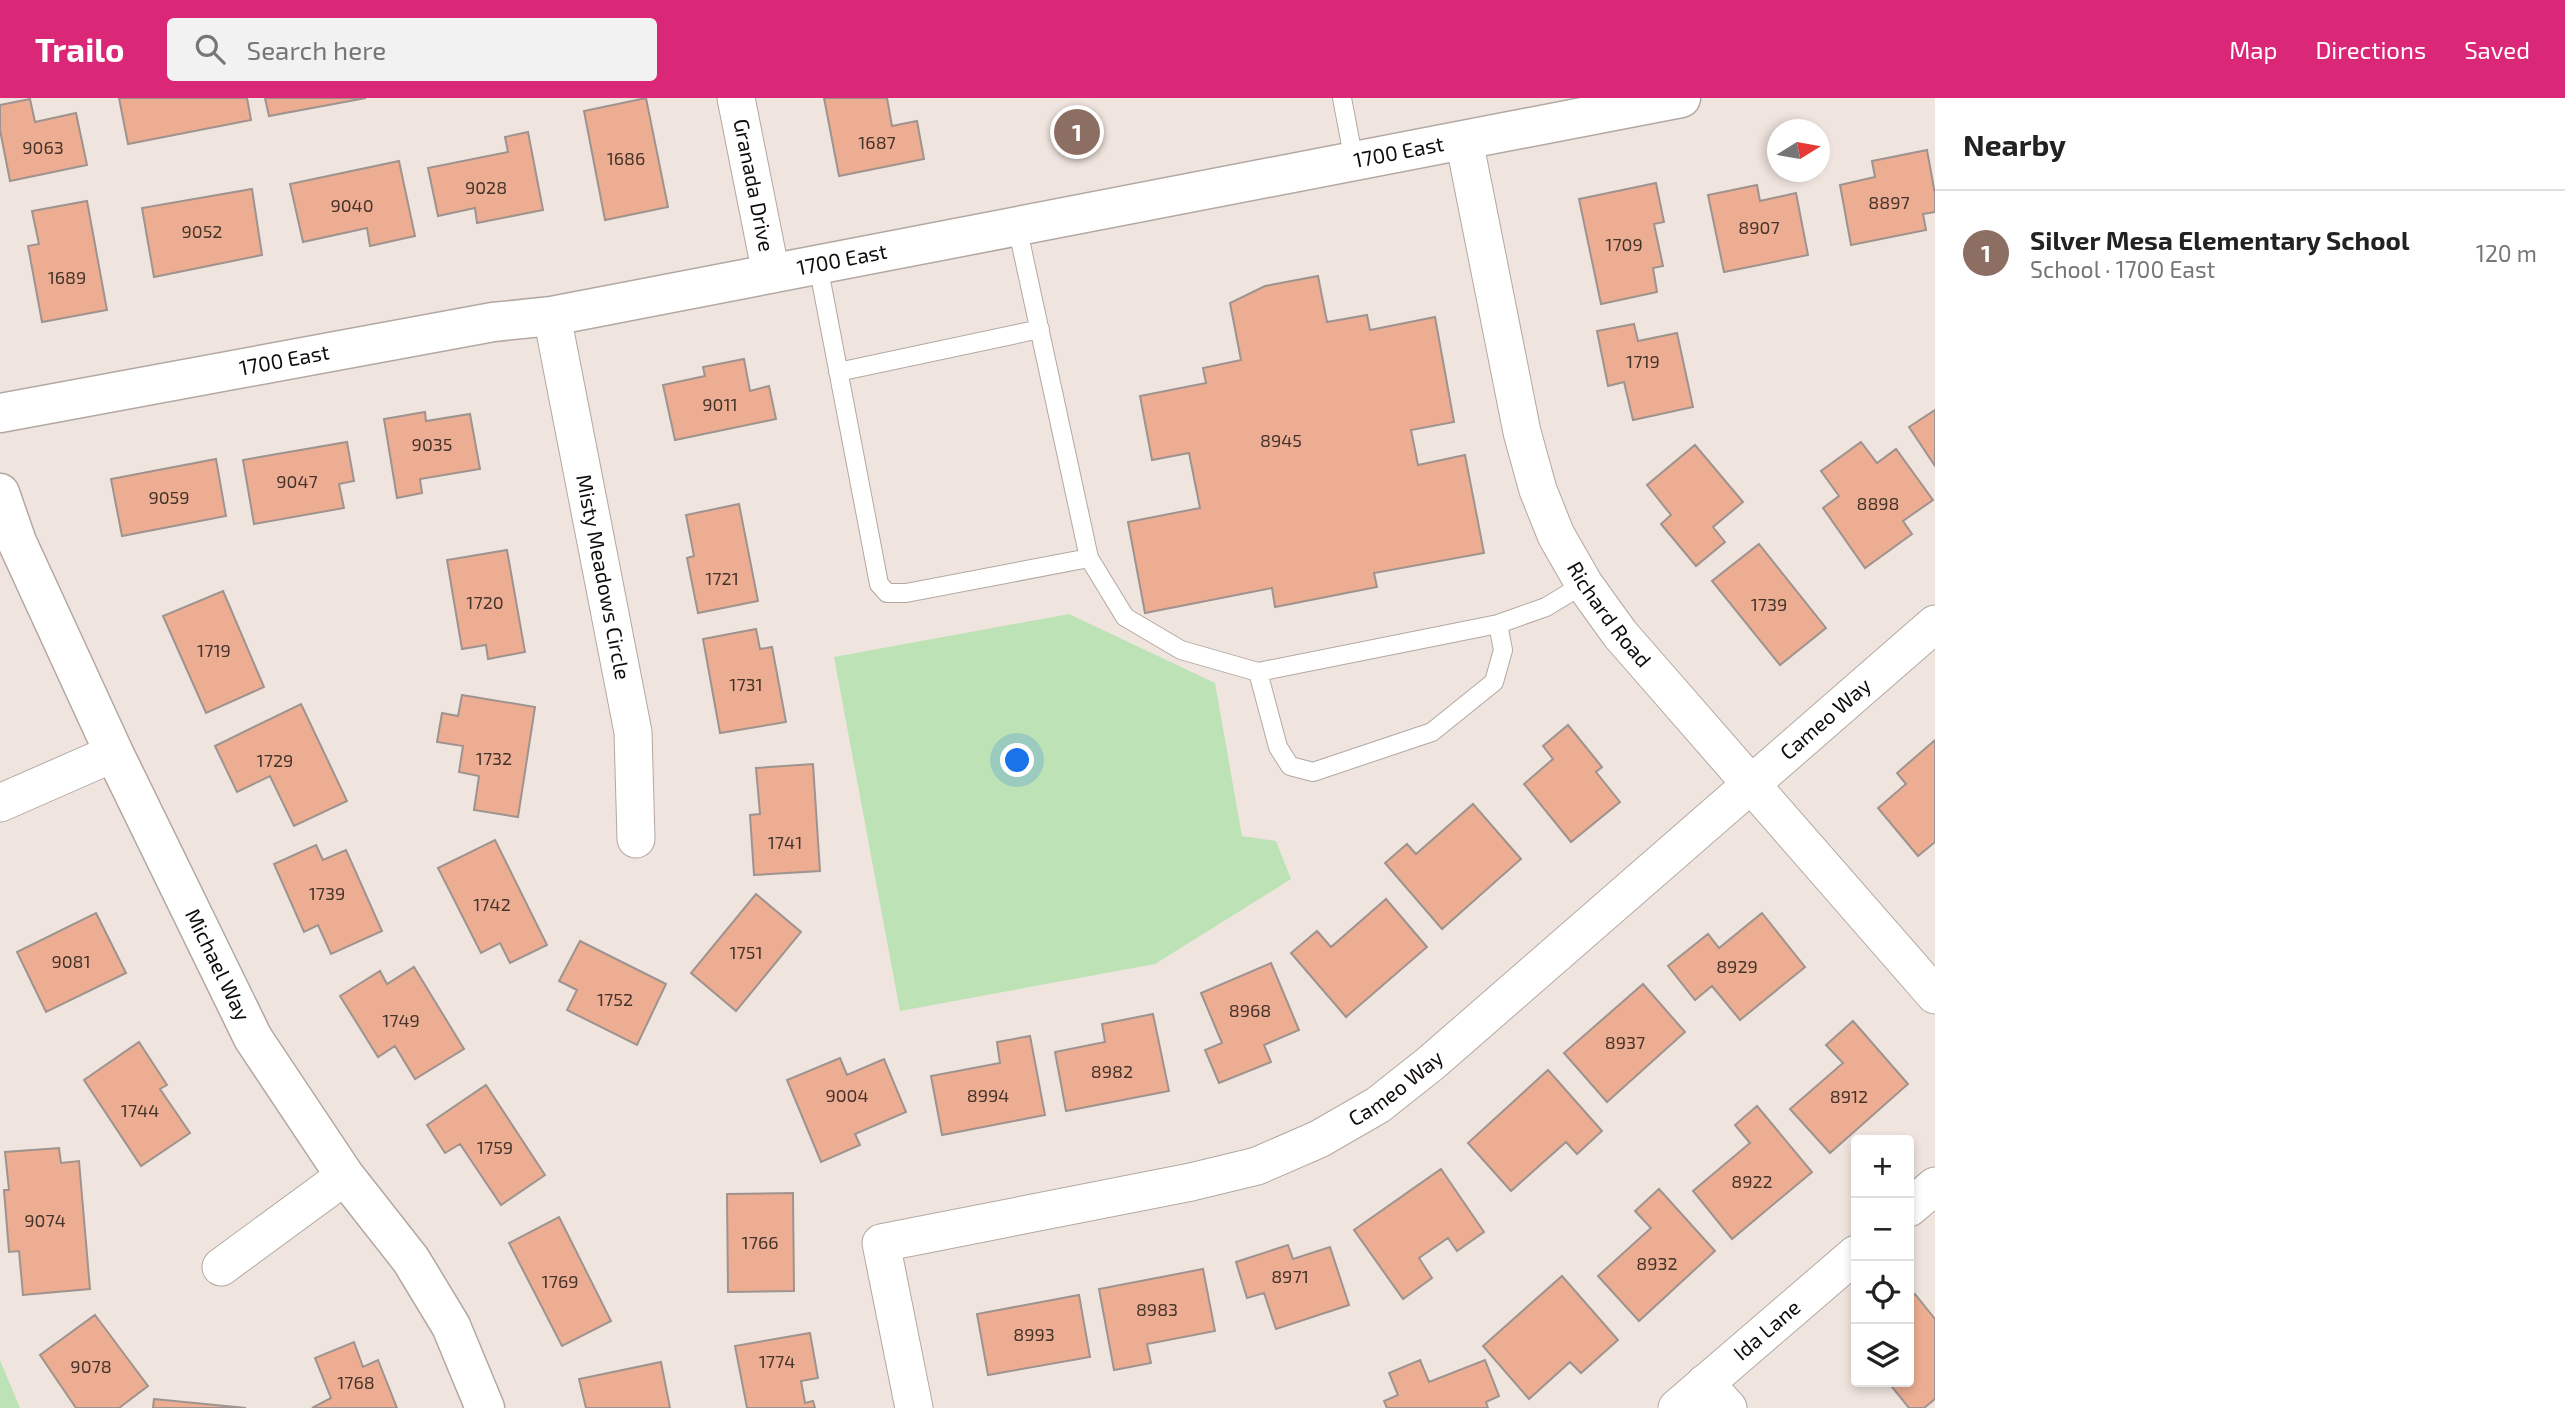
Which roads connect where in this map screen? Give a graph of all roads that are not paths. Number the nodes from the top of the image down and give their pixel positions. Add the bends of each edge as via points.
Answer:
1 (736, 98) edge
2 (1342, 98) edge
3 (1681, 98) edge
4 (1464, 140) junction
5 (1354, 161) junction
6 (1017, 226) junction
7 (818, 265) junction
8 (771, 274) junction
9 (552, 316) junction
10 (1040, 329) junction
11 (838, 372) junction
12 (0, 413) edge
13 (0, 494) edge
14 (1089, 558) junction
15 (1584, 584) junction
16 (1498, 624) junction
17 (1935, 625) edge
18 (1258, 672) junction
19 (114, 753) junction
20 (1751, 785) junction
21 (0, 803) edge
22 (636, 839) dead end
23 (1935, 995) edge
24 (345, 1176) junction
25 (1935, 1186) edge
26 (1914, 1204) edge
27 (1851, 1259) edge
28 (221, 1267) dead end
29 (1717, 1396) edge
30 (485, 1408) edge
31 (914, 1408) edge
32 (1677, 1408) edge

1 - 8 street, Granada Drive
2 - 5 lane
3 - 4 street, 1700 East
4 - 5 street, 1700 East
4 - 15 street, Richard Road via 1522,432 1556,535
5 - 6 street, 1700 East
6 - 7 street, 1700 East
6 - 10 lane
7 - 8 street, 1700 East
7 - 11 lane
8 - 9 street, 1700 East
9 - 12 street, 1700 East via 493,321
9 - 22 street, Misty Meadows Circle via 633,732
10 - 11 lane
10 - 14 lane
11 - 14 lane via 879,583 887,593
13 - 19 street, Michael Way via 17,542
14 - 18 lane via 1125,617 1181,650
15 - 16 lane via 1546,607
15 - 20 street, Richard Road via 1620,634
16 - 18 lane
16 - 18 lane via 1503,650 1494,682 1432,732 1313,772 1290,766 1278,747
17 - 20 street, Cameo Way
19 - 21 street
19 - 24 street, Michael Way via 253,1038
20 - 23 street, Richard Road
20 - 31 street, Cameo Way via 1431,1063 1378,1105 1319,1139 1256,1166 1191,1182 881,1243
24 - 28 street
24 - 30 street, Michael Way via 411,1260 452,1326
25 - 26 street
27 - 29 street, Ida Lane
29 - 32 street, Ida Lane

